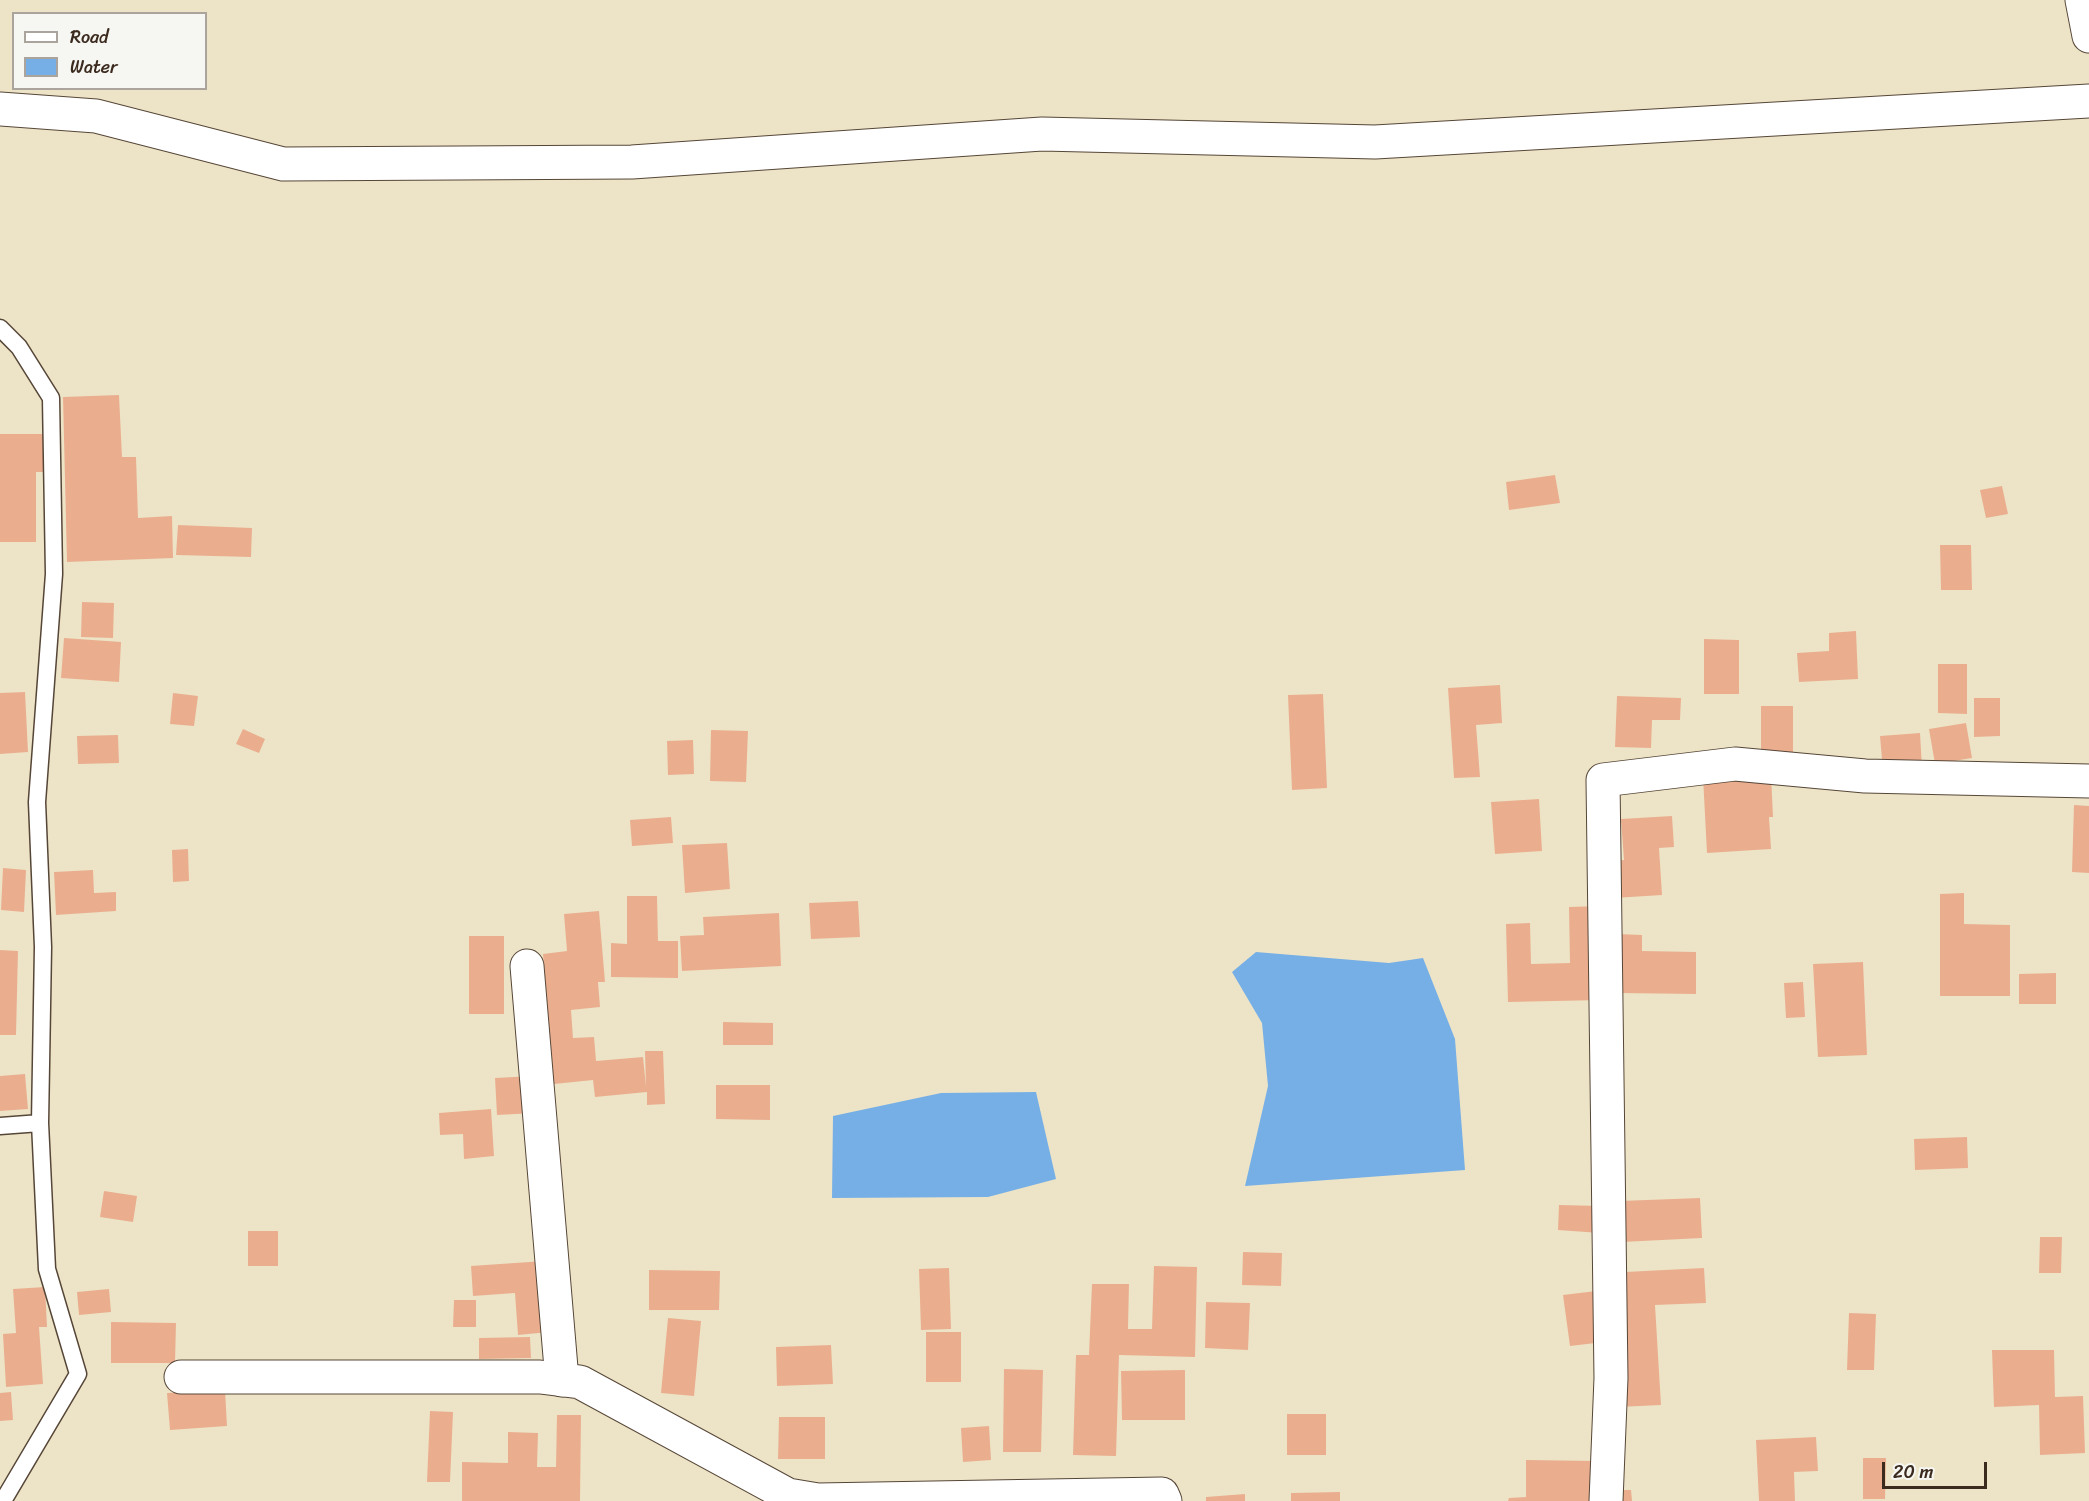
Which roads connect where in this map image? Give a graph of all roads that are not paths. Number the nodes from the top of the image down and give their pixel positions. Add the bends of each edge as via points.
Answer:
1 (2082, 0) edge
2 (2089, 36) edge
3 (2089, 101) edge
4 (0, 109) edge
5 (0, 328) edge
6 (2089, 781) edge
7 (527, 966) dead end
8 (40, 1123) junction
9 (0, 1126) edge
10 (181, 1377) dead end
11 (562, 1380) junction
12 (3, 1501) edge
13 (1165, 1501) edge
14 (1606, 1501) edge

1 - 2 street
3 - 4 street via 1376,142 1042,134 632,162 306,164 283,164 96,116
5 - 8 lane via 19,348 51,398 54,574 37,802 43,947
6 - 14 street via 1865,776 1735,764 1603,780 1611,1366
7 - 11 street
8 - 9 lane
8 - 12 lane via 47,1269 78,1374
10 - 11 street
11 - 13 street via 580,1382 788,1494 818,1500 1162,1494

